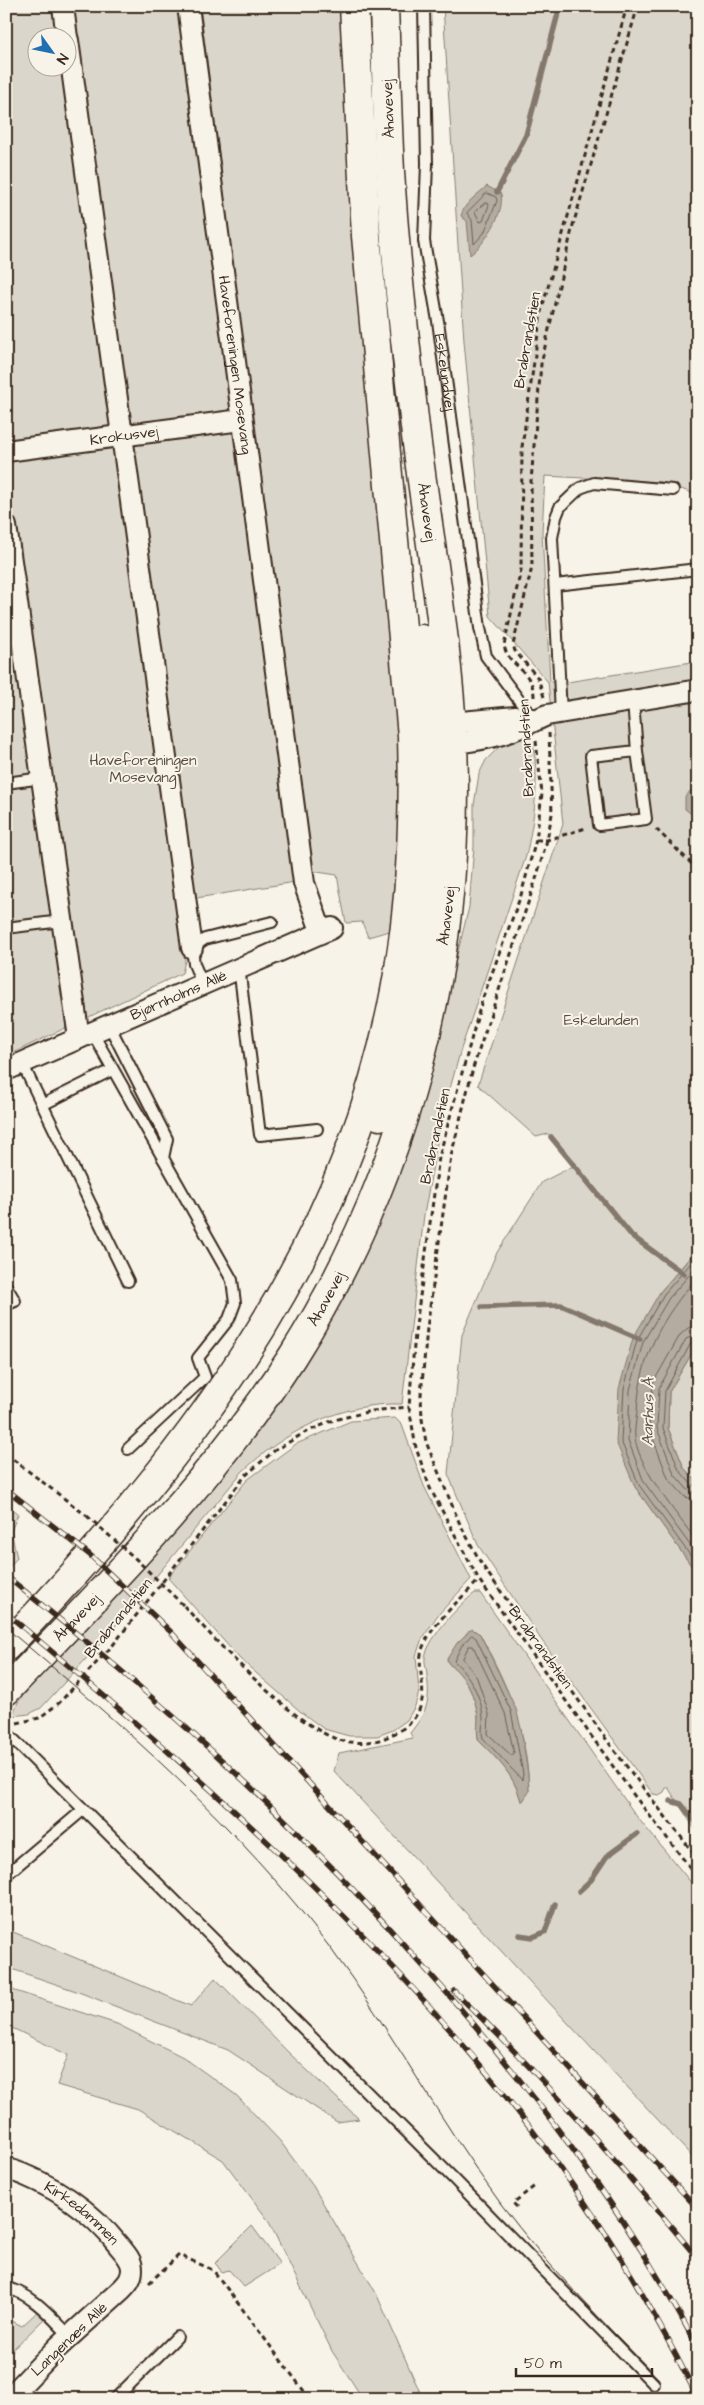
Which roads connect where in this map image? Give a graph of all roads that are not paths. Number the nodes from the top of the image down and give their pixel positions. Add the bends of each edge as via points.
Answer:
1 (63, 6) edge
2 (188, 6) edge
3 (354, 6) edge
4 (384, 6) edge
5 (424, 6) edge
6 (66, 28) edge
7 (72, 78) edge
8 (374, 326) junction
9 (242, 420) junction
10 (122, 437) junction
11 (6, 451) edge
12 (673, 490) dead end
13 (6, 526) edge
14 (698, 569) edge
15 (555, 585) junction
16 (14, 639) edge
17 (698, 690) edge
18 (633, 701) junction
19 (548, 716) junction
20 (447, 734) junction
21 (636, 751) junction
22 (42, 778) junction
23 (6, 783) edge
24 (61, 921) junction
25 (272, 922) dead end
26 (6, 928) edge
27 (327, 930) joint
28 (192, 948) junction
29 (239, 967) junction
30 (202, 983) junction
31 (93, 1032) junction
32 (14, 1066) edge
33 (112, 1070) junction
34 (42, 1104) junction
35 (317, 1129) dead end
36 (164, 1158) junction
37 (128, 1281) dead end
38 (6, 1286) edge
39 (6, 1305) edge
40 (260, 1334) junction
41 (128, 1449) dead end
42 (6, 1647) edge
43 (6, 1691) edge
44 (6, 1732) edge
45 (83, 1810) junction
46 (6, 1875) edge
47 (6, 2168) edge
48 (136, 2284) joint
49 (6, 2288) edge
50 (70, 2336) junction
51 (177, 2337) dead end
52 (654, 2384) dead end
53 (8, 2399) edge
54 (115, 2399) edge

1 - 6 street
2 - 9 street, Haveforeningen Mosevang
3 - 8 main road, Åhavevej via 360,144
4 - 20 main road, Åhavevej via 390,174 404,326 442,628
5 - 19 lane, Eskelundvej via 427,164 424,241 480,628 486,656
7 - 10 street
8 - 20 main road via 411,554 431,717 433,727
8 - 40 main road, Åhavevej via 412,736 414,802 409,895 402,950 369,1096 336,1184
9 - 10 street, Krokusvej
9 - 27 street, Haveforeningen Mosevang via 304,883
10 - 11 street, Krokusvej
10 - 28 street
12 - 15 lane via 594,483 574,492 560,507 556,518 552,538
13 - 16 street
14 - 15 lane
15 - 19 lane
16 - 22 street
17 - 18 street
18 - 19 street
18 - 21 lane
19 - 20 street via 517,729 470,742
20 - 40 main road via 432,756 428,898 422,953 401,1055 386,1102 348,1190
20 - 43 main road, Åhavevej via 454,803 449,900 433,1005 391,1153 352,1248 292,1355 219,1458 140,1550
21 - 21 lane via 591,756 600,825 646,819
22 - 23 lane
22 - 24 street
24 - 26 lane
24 - 31 street
25 - 28 lane via 205,939
27 - 29 street, Bjørnholms Allé
28 - 30 lane
29 - 30 street, Bjørnholms Allé
29 - 35 lane via 260,1135
30 - 31 street, Bjørnholms Allé
31 - 32 street, Bjørnholms Allé
31 - 33 lane
31 - 36 lane via 167,1139
32 - 34 lane, Bjørnholms Allé
33 - 34 lane
33 - 36 lane
34 - 37 lane, Bjørnholms Allé
36 - 41 lane via 232,1280 235,1303 228,1319 198,1358 205,1377
38 - 39 lane via 15,1301
40 - 42 main road, Åhavevej via 191,1435 155,1480
44 - 45 lane
45 - 46 lane
45 - 52 lane via 454,2178
47 - 48 street, Kirkedammen via 31,2177 66,2197 92,2218 127,2257
48 - 50 street, Langenæs Allé via 122,2289
49 - 50 lane via 38,2304
50 - 53 street, Langenæs Allé
51 - 54 lane

